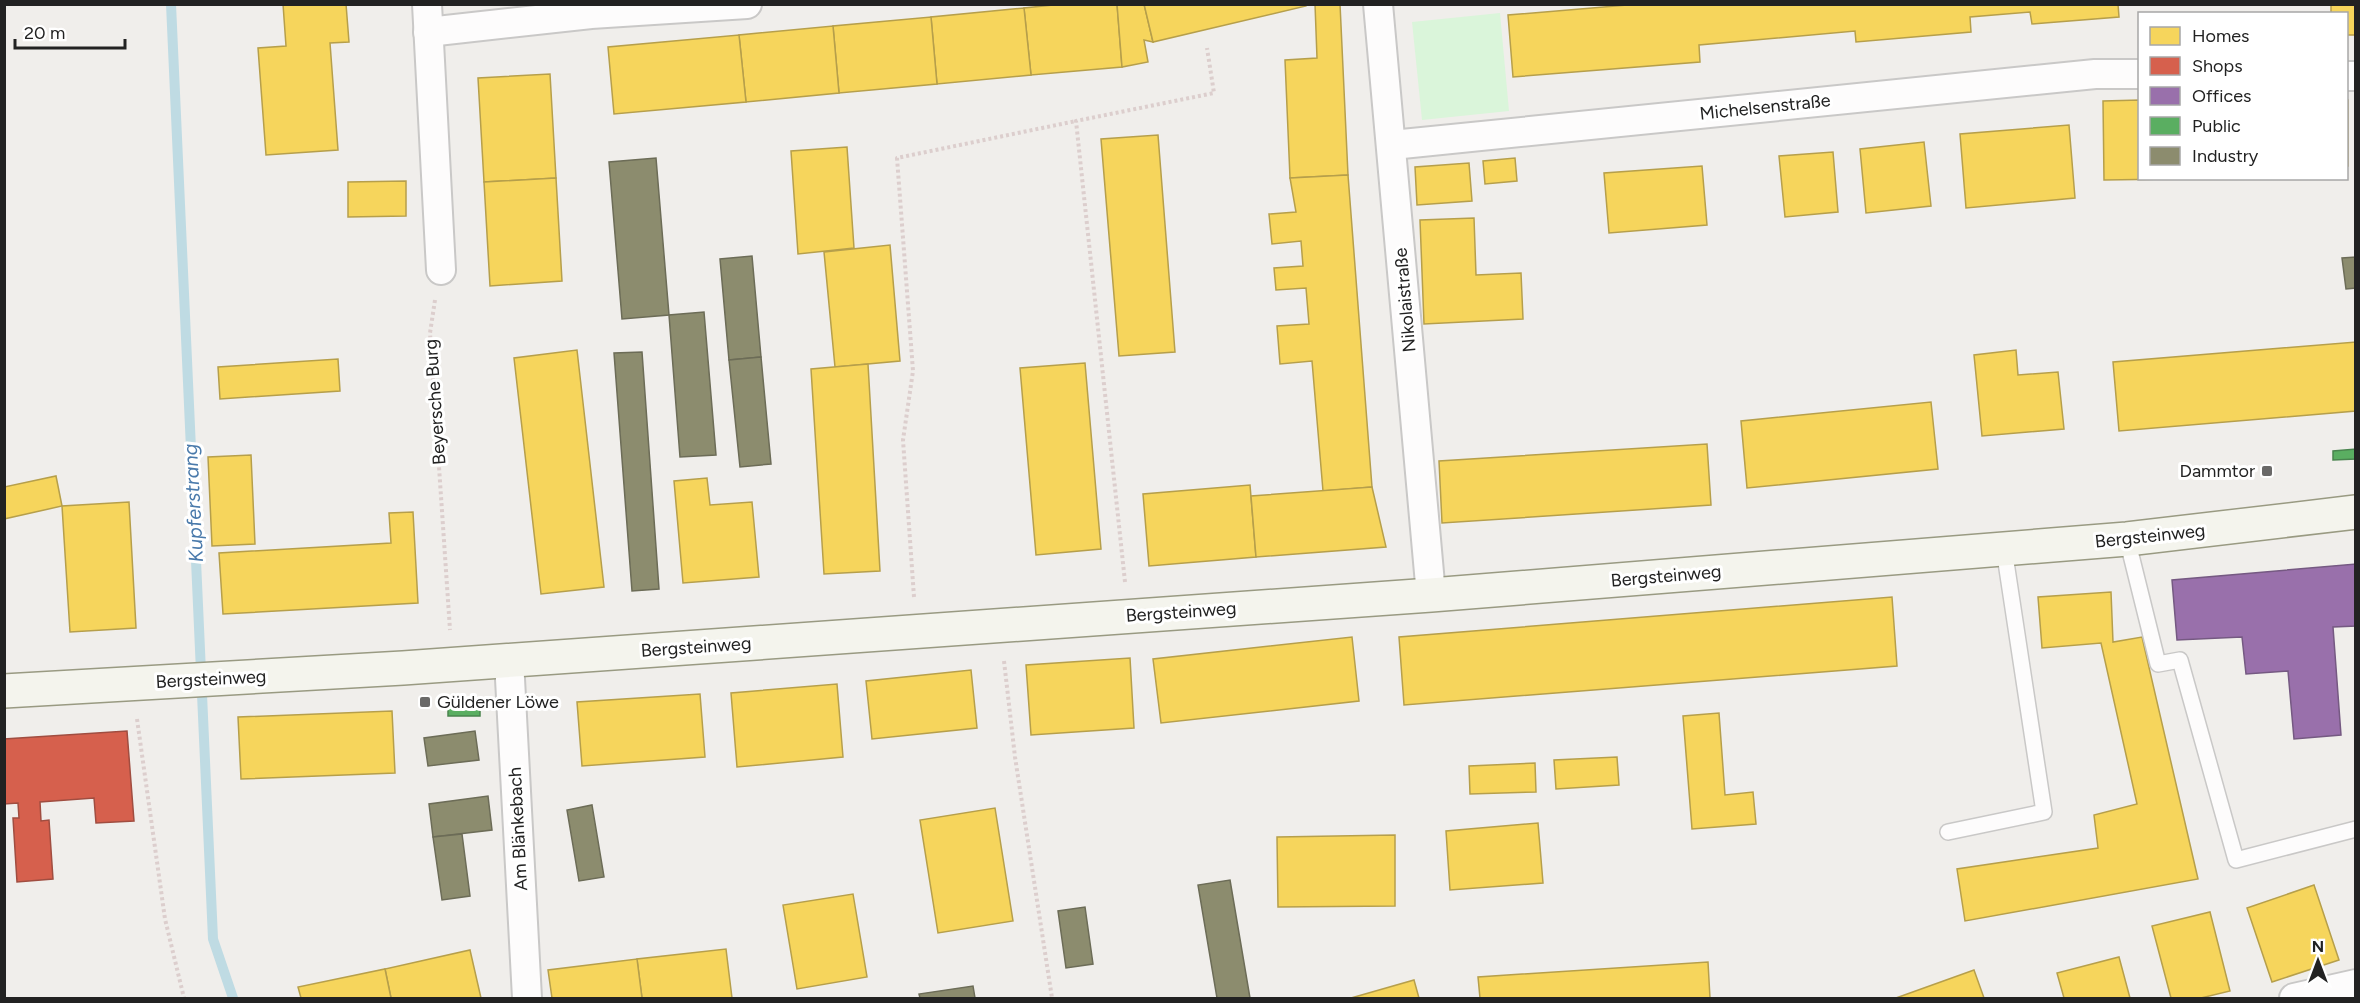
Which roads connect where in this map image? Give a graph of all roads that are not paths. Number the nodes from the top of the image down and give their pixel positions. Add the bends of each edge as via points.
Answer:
1 (427, 4) edge
2 (747, 4) edge
3 (1378, 4) edge
4 (428, 32) junction
5 (2138, 74) edge
6 (1392, 145) junction
7 (441, 270) road end
8 (2355, 512) edge
9 (2127, 539) junction
10 (2004, 549) junction
11 (1431, 595) junction
12 (509, 660) junction
13 (4, 691) edge
14 (2355, 829) edge
15 (1948, 832) dead end
16 (2355, 984) edge
17 (526, 999) edge
18 (2294, 999) edge

1 - 4 street
2 - 4 street via 591,14
3 - 6 street, Nikolaistraße
4 - 7 street
5 - 6 street, Michelsenstraße via 2095,74
6 - 11 street, Nikolaistraße
8 - 9 street, Bergsteinweg
9 - 10 street, Bergsteinweg
9 - 14 lane via 2158,664 2180,660 2236,860
10 - 11 street, Bergsteinweg
10 - 15 lane via 2044,812
11 - 12 street, Bergsteinweg
12 - 13 street, Bergsteinweg
12 - 17 street, Am Blänkebach
16 - 18 street

